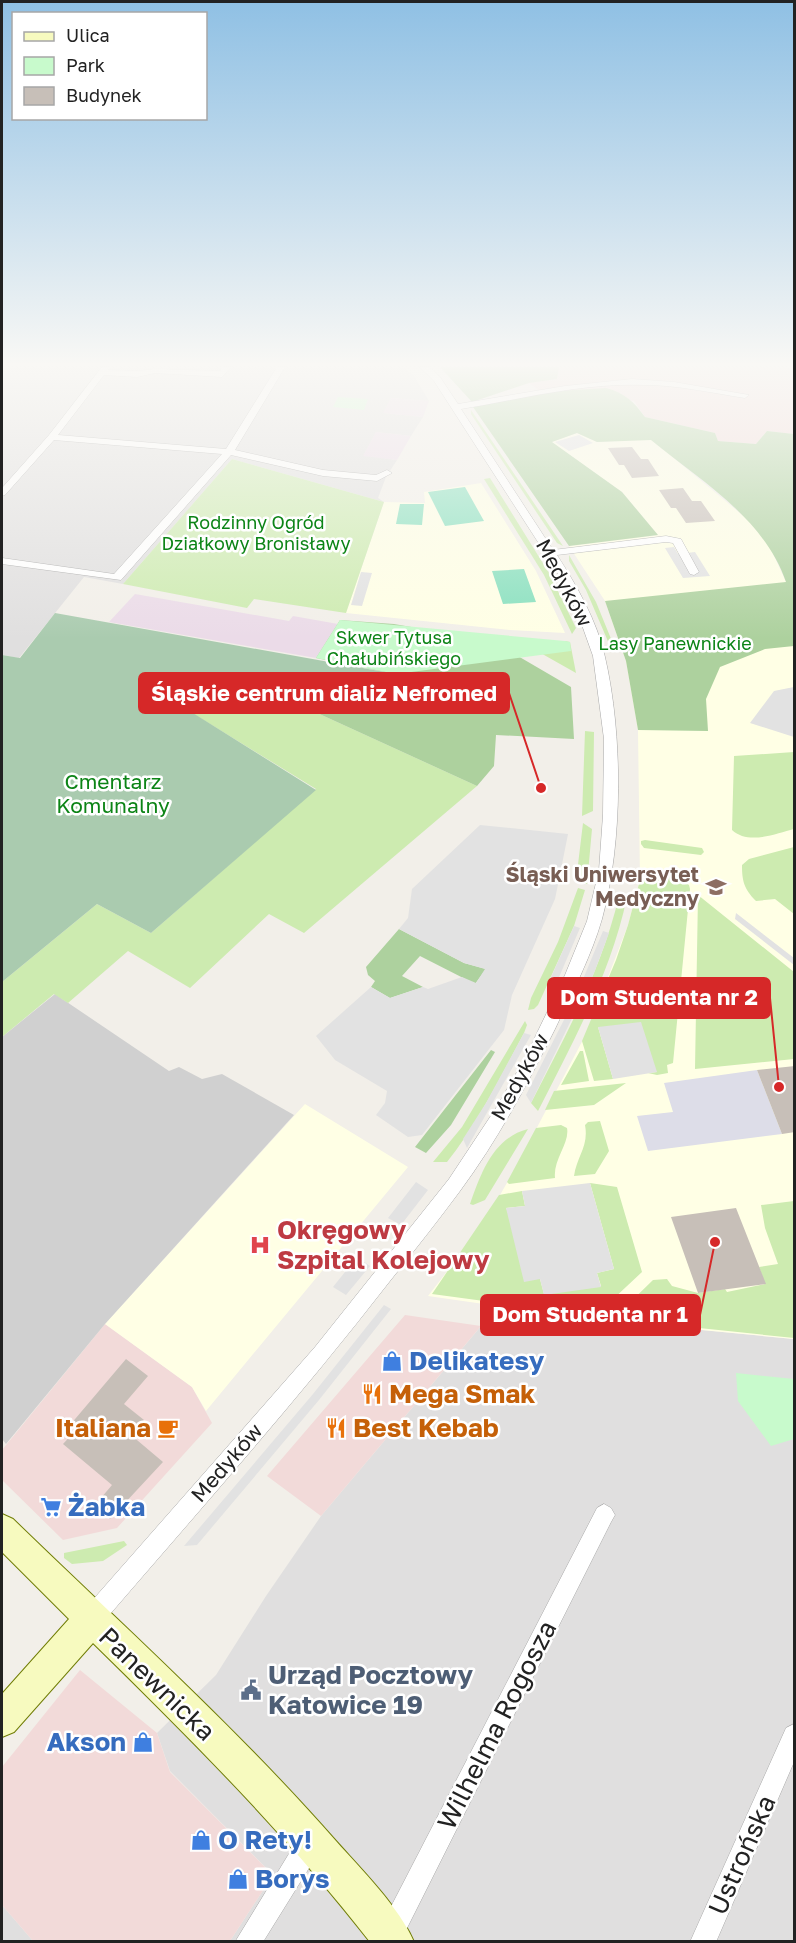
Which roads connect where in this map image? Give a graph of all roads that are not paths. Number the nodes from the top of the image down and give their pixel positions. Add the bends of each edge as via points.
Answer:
1 (34, 458) edge
2 (224, 458) edge
3 (254, 458) edge
4 (489, 458) edge
5 (387, 473) dead end
6 (2, 493) edge
7 (550, 552) junction
8 (2, 561) edge
9 (694, 572) dead end
10 (604, 1515) dead end
11 (2, 1530) edge
12 (91, 1619) junction
13 (2, 1720) edge
14 (795, 1736) edge
15 (313, 1838) junction
16 (393, 1938) edge
17 (248, 1941) edge
18 (703, 1941) edge

1 - 6 street
2 - 8 street via 117,578
3 - 5 street via 323,473 377,478
4 - 7 street, Medyków
7 - 9 street via 666,539 677,541
7 - 12 street, Medyków via 581,608 599,656 610,739 610,816 603,890 573,975 502,1113 434,1213 322,1354
10 - 16 street, Wilhelma Rogosza
11 - 12 street, Panewnicka
12 - 13 street
12 - 15 street, Panewnicka
14 - 18 street, Ustrońska
15 - 16 street, Panewnicka
15 - 17 street

